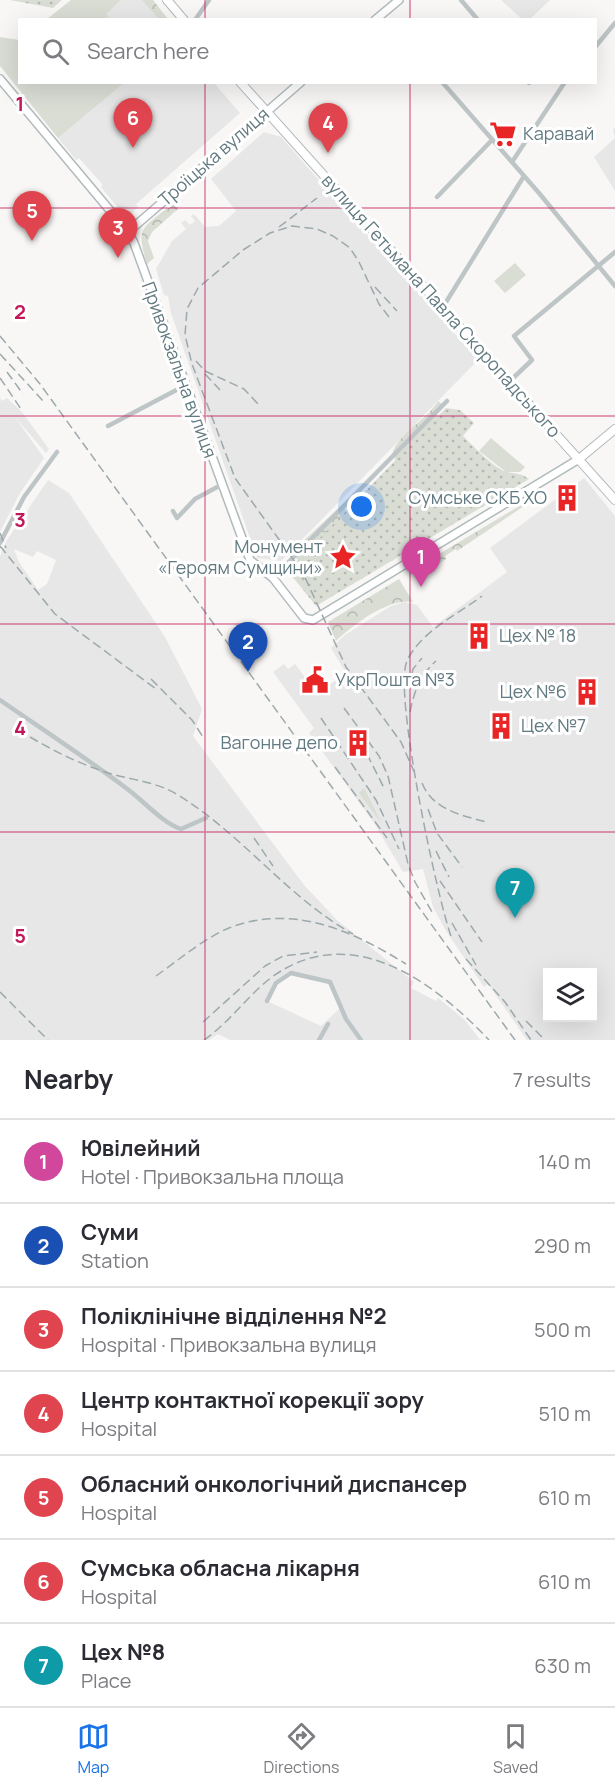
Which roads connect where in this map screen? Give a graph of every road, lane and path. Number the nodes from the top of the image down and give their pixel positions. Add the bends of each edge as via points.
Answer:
1 (167, 0) edge
2 (209, 0) edge
3 (399, 0) edge
4 (461, 0) edge
5 (385, 16) edge
6 (182, 18) edge
7 (196, 18) edge
8 (476, 18) edge
9 (615, 23) edge
10 (597, 45) edge
11 (0, 79) edge
12 (242, 84) edge
13 (299, 84) edge
14 (444, 84) edge
15 (564, 84) edge
16 (266, 112) junction
17 (492, 140) junction
18 (512, 162) junction
19 (524, 176) junction
20 (438, 197) dead end
21 (128, 232) junction
22 (615, 252) edge
23 (598, 266) junction
24 (615, 286) edge
25 (443, 307) junction
26 (510, 381) junction
27 (184, 386) junction
28 (447, 401) dead end
29 (108, 426) dead end
30 (615, 429) edge
31 (57, 452) dead end
32 (579, 459) junction
33 (221, 485) junction
34 (615, 500) edge
35 (172, 511) dead end
36 (0, 543) edge
37 (273, 578) junction
38 (0, 700) edge
39 (206, 818) dead end
40 (267, 1001) dead end
41 (328, 1024) dead end
42 (319, 1040) edge
43 (361, 1040) edge

1 - 6 main road
2 - 7 street
3 - 5 main road
4 - 8 street
9 - 10 street
11 - 21 main road, Привокзальна вулиця
12 - 16 main road, вулиця Гетьмана Павла Скоропадського
13 - 16 main road, Троїцька вулиця
14 - 17 street
15 - 18 street
16 - 21 main road, Троїцька вулиця
16 - 25 main road, вулиця Гетьмана Павла Скоропадського
17 - 18 street
17 - 20 street
18 - 19 street
19 - 23 street
19 - 25 street
21 - 27 main road, Привокзальна вулиця
22 - 23 street
23 - 24 street
23 - 26 street via 514,336 532,360
25 - 26 main road, вулиця Гетьмана Павла Скоропадського
26 - 32 main road, вулиця Гетьмана Павла Скоропадського
27 - 29 street
27 - 33 main road, Привокзальна вулиця
28 - 37 street
30 - 32 main road
31 - 36 street via 24,497
32 - 34 main road, вулиця Гетьмана Павла Скоропадського
32 - 37 main road via 313,620 304,618
33 - 35 street via 195,499 177,518
33 - 37 main road, Привокзальна вулиця via 250,560
38 - 39 street via 105,772 170,825 181,829
40 - 43 street via 276,983 291,973 330,981 346,1019
41 - 42 street

